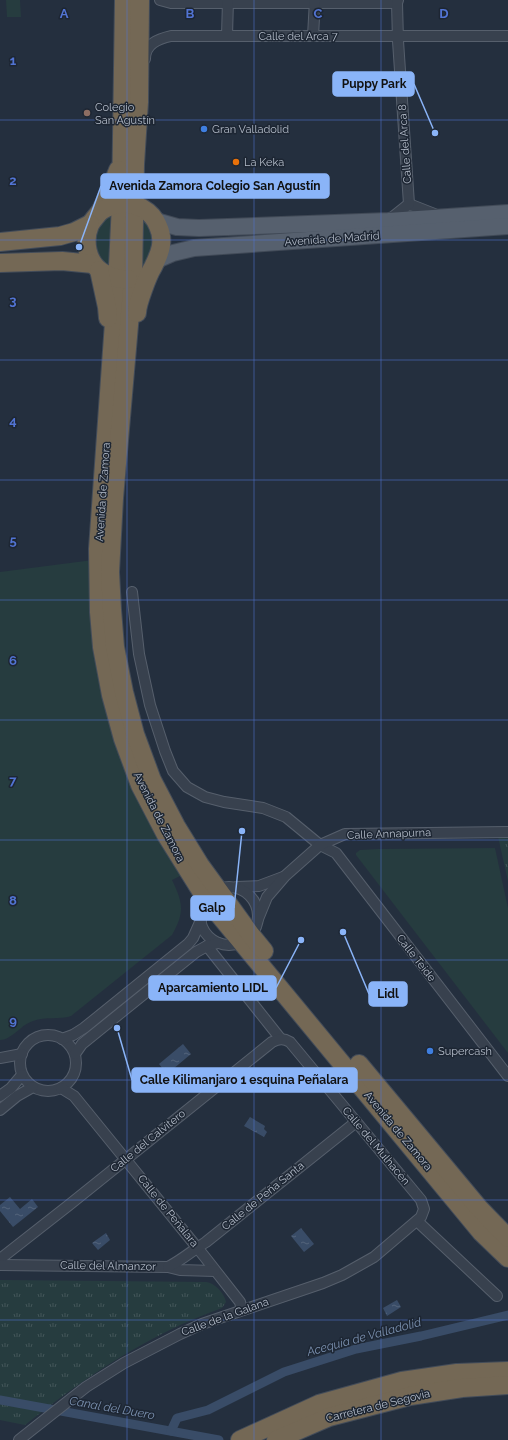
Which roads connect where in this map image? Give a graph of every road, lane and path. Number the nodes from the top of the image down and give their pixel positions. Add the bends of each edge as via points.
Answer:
1 (124, 0) edge
2 (140, 0) edge
3 (160, 0) edge
4 (228, 1) edge
5 (315, 1) edge
6 (397, 1) edge
7 (227, 36) junction
8 (313, 36) junction
9 (397, 36) junction
10 (508, 36) edge
11 (138, 102) junction
12 (122, 162) junction
13 (128, 204) junction
14 (409, 204) junction
15 (508, 213) edge
16 (95, 218) junction
17 (444, 218) junction
18 (156, 221) junction
19 (388, 221) junction
20 (508, 226) edge
21 (0, 242) edge
22 (0, 263) edge
23 (155, 264) junction
24 (96, 267) junction
25 (125, 279) junction
26 (114, 428) junction
27 (132, 592) dead end
28 (508, 832) edge
29 (320, 845) junction
30 (197, 872) junction
31 (285, 876) junction
32 (214, 899) junction
33 (243, 934) junction
34 (207, 946) junction
35 (266, 962) junction
36 (62, 1039) junction
37 (282, 1039) junction
38 (75, 1054) junction
39 (3, 1057) edge
40 (21, 1058) junction
41 (22, 1074) junction
42 (508, 1076) edge
43 (71, 1080) junction
44 (33, 1087) junction
45 (61, 1088) junction
46 (0, 1096) edge
47 (74, 1096) junction
48 (0, 1110) edge
49 (356, 1122) junction
50 (126, 1159) junction
51 (417, 1221) junction
52 (481, 1232) junction
53 (508, 1238) edge
54 (14, 1248) junction
55 (197, 1248) junction
56 (508, 1258) edge
57 (0, 1259) edge
58 (0, 1265) edge
59 (26, 1265) junction
60 (168, 1267) junction
61 (508, 1267) edge
62 (215, 1271) junction
63 (497, 1296) dead end
64 (242, 1310) junction
65 (508, 1371) edge
66 (508, 1385) edge
67 (302, 1420) junction
68 (19, 1440) edge
69 (240, 1440) edge
70 (276, 1440) edge

1 - 12 highway, Avenida de Zamora
2 - 11 highway, Avenida de Zamora
3 - 4 street via 171,3
4 - 5 street
4 - 7 street
5 - 6 street
5 - 8 street
6 - 9 street, Calle del Arca 8
7 - 8 street, Calle del Arca 7
7 - 11 street, Calle del Arca 7 via 170,36 149,45 145,54
8 - 9 street, Calle del Arca 7
9 - 10 street, Calle del Arca 7
9 - 14 street, Calle del Arca 8
11 - 13 highway, Avenida de Zamora
12 - 13 highway, Avenida de Zamora
12 - 16 highway
13 - 16 highway via 109,207
13 - 18 highway via 146,210
13 - 25 highway, Avenida de Zamora
14 - 17 street
14 - 19 street, Avenida de Madrid
15 - 17 main road, Avenida de Madrid
16 - 21 highway via 74,232 60,236
16 - 24 highway via 86,240
17 - 19 main road, Avenida de Madrid
18 - 19 main road, Avenida de Madrid via 192,228
18 - 23 highway via 162,238 160,254
20 - 23 main road, Avenida de Madrid via 194,248 173,253
22 - 24 highway via 62,261
23 - 25 highway via 145,274
23 - 26 highway via 137,310 132,383
24 - 25 highway via 108,276
24 - 26 highway via 107,307 105,389
25 - 26 highway, Avenida de Zamora
26 - 30 highway, Avenida de Zamora via 98,549 102,647 123,739 140,785 166,835
27 - 29 street, Calle Teide via 139,654 150,705 173,771 187,787 205,797 263,808 286,817
28 - 29 street, Calle Annapurna via 345,834
29 - 31 street, Calle Annapurna
29 - 42 street, Calle Teide via 336,853
30 - 32 highway, Avenida de Zamora
30 - 32 highway
31 - 32 street, Calle Annapurna
31 - 33 street, Calle Annapurna via 267,897
32 - 33 highway, Avenida de Zamora
32 - 33 street via 247,893 252,898 256,908
32 - 36 street via 188,944 84,1028
33 - 34 street
33 - 35 highway
33 - 35 highway, Avenida de Zamora
34 - 37 street, Calle del Mulhacén
34 - 38 street via 196,952 82,1044
35 - 52 highway, Avenida de Zamora
35 - 53 highway, Avenida de Zamora via 479,1208
36 - 38 street via 70,1045
36 - 40 street via 52,1036 38,1037 29,1043
37 - 49 street, Calle del Mulhacén via 290,1042
37 - 50 street, Calle del Calvitero via 272,1042
38 - 43 street via 76,1068
39 - 40 street
40 - 41 street
41 - 44 street
41 - 46 street via 11,1088
43 - 45 street
43 - 47 street, Calle de Peñalara
44 - 45 street via 49,1092
44 - 48 street
45 - 47 street, Calle de Peñalara
47 - 50 street, Calle de Peñalara
49 - 51 street, Calle del Mulhacén via 421,1200 424,1209 422,1217
49 - 55 street, Calle de Peña Santa
50 - 54 street, Calle del Calvitero
50 - 55 street, Calle de Peñalara
51 - 63 street
51 - 64 street, Calle de la Galana via 374,1257 359,1266 323,1283
52 - 56 highway, Avenida de Zamora
52 - 61 highway
54 - 57 street, Calle del Calvitero
54 - 59 street via 17,1258
55 - 60 street, Calle de Peña Santa
55 - 62 street, Calle de Peñalara
58 - 59 street, Calle del Almanzor
59 - 60 street, Calle del Almanzor
60 - 62 street, Calle del Almanzor
62 - 64 street, Calle de Peñalara via 240,1302
64 - 68 street, Calle de la Galana via 202,1324 124,1363 86,1387
65 - 67 highway, Carretera de Segovia via 457,1373 402,1381 319,1404
66 - 67 highway, Carretera de Segovia via 462,1388 410,1396 329,1417
67 - 69 highway, Carretera de Segovia
67 - 70 highway, Carretera de Segovia

